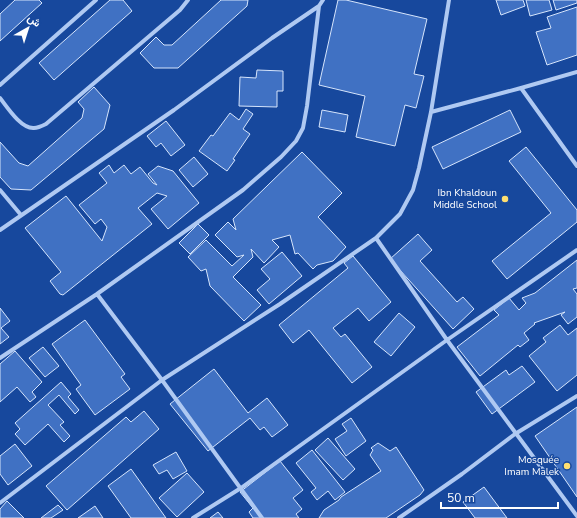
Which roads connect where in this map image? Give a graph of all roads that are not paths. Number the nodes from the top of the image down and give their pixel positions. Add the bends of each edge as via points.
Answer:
1 (96, 0) edge
2 (188, 0) edge
3 (323, 0) edge
4 (448, 0) edge
5 (318, 6) junction
6 (577, 72) edge
7 (0, 85) edge
8 (521, 88) junction
9 (0, 98) edge
10 (431, 112) junction
11 (577, 166) edge
12 (0, 190) edge
13 (21, 215) junction
14 (0, 230) edge
15 (376, 238) junction
16 (577, 250) edge
17 (97, 294) junction
18 (447, 340) junction
19 (0, 358) edge
20 (162, 380) junction
21 (577, 396) edge
22 (515, 434) junction
23 (241, 488) junction
24 (0, 503) edge
25 (577, 516) edge
26 (193, 518) edge
27 (262, 518) edge
28 (400, 518) edge

1 - 7 street
2 - 9 street via 180,10 46,124 32,128 26,126
3 - 5 street
4 - 10 street
5 - 13 street via 174,110
5 - 17 street via 307,106 303,128 296,141 243,190
6 - 8 street
8 - 10 street
8 - 11 street
10 - 15 street via 413,190 400,214
12 - 13 street
13 - 14 street
15 - 18 street
15 - 20 street
16 - 18 street
17 - 19 street
17 - 20 street
18 - 22 street
18 - 23 street
20 - 23 street
20 - 24 street
21 - 22 street
22 - 25 street
22 - 28 street
23 - 26 street
23 - 27 street

